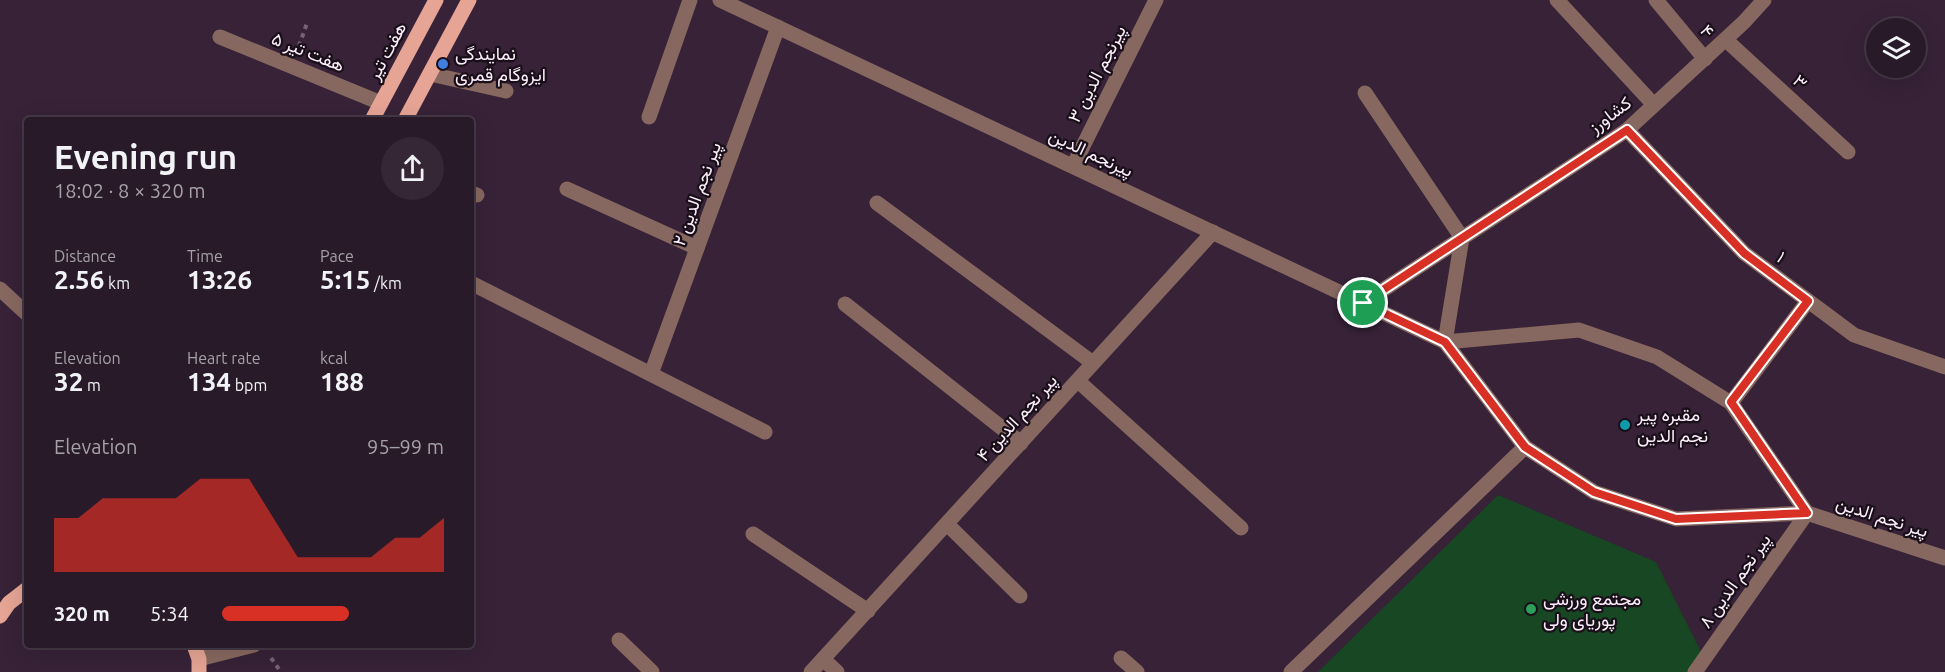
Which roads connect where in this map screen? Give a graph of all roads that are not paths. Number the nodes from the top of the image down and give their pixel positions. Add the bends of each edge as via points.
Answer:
1 (436, 0) edge
2 (469, 0) edge
3 (690, 0) edge
4 (720, 0) edge
5 (1156, 0) edge
6 (1557, 0) edge
7 (1656, 0) edge
8 (1764, 0) edge
9 (778, 27) junction
10 (220, 38) dead end
11 (1726, 40) junction
12 (1705, 58) junction
13 (429, 74) junction
14 (506, 91) dead end
15 (1365, 93) dead end
16 (381, 103) junction
17 (1654, 105) junction
18 (374, 117) edge
19 (407, 117) edge
20 (649, 117) dead end
21 (1627, 130) junction
22 (1848, 152) dead end
23 (1073, 166) junction
24 (567, 189) dead end
25 (877, 203) dead end
26 (1213, 232) junction
27 (1462, 238) junction
28 (698, 248) junction
29 (474, 285) edge
30 (0, 289) edge
31 (1808, 301) junction
32 (1363, 303) junction
33 (845, 304) dead end
34 (24, 311) edge
35 (1445, 342) junction
36 (1094, 363) junction
37 (1945, 367) edge
38 (651, 374) junction
39 (1078, 381) junction
40 (1731, 402) junction
41 (765, 432) dead end
42 (1020, 443) junction
43 (1525, 447) junction
44 (1807, 513) junction
45 (947, 524) junction
46 (1241, 528) dead end
47 (753, 534) dead end
48 (1945, 558) edge
49 (24, 590) edge
50 (1020, 596) dead end
51 (5, 598) edge
52 (868, 611) junction
53 (0, 616) edge
54 (619, 640) dead end
55 (242, 648) edge
56 (1121, 658) dead end
57 (197, 659) edge
58 (823, 659) junction
59 (652, 672) edge
60 (811, 672) edge
61 (837, 672) edge
62 (1137, 672) edge
63 (1291, 672) edge
64 (1695, 672) edge

1 - 16 main road, هفت تیر
2 - 13 main road
3 - 20 street
4 - 9 street, پیرنجم الدین
5 - 23 street, پیرنجم الدین ۳
6 - 17 street
7 - 12 street, ۴
8 - 11 street, کشاورز
9 - 23 street, پیرنجم الدین
9 - 28 street, پیر نجم الدین ۲
10 - 16 street, هفت تیر ۵
11 - 12 street, کشاورز
11 - 22 street, ۳
12 - 17 street, کشاورز
13 - 14 street
13 - 19 main road
15 - 27 street
16 - 18 main road, هفت تیر
17 - 21 street, کشاورز
21 - 27 street, کشاورز
21 - 31 street, ۱ via 1744,253
23 - 26 street, پیرنجم الدین
24 - 28 street
25 - 36 street
26 - 32 street, پیرنجم الدین
26 - 36 street, پیر نجم الدین ۴
27 - 32 street, کشاورز
27 - 35 street
28 - 38 street, پیر نجم الدین ۲
29 - 38 street
30 - 34 street
31 - 37 street, ۱ via 1854,335
31 - 40 street
32 - 35 street, پیرنجم الدین
33 - 42 street
35 - 40 street via 1579,330 1658,357
35 - 43 street
36 - 39 street, پیر نجم الدین ۴
38 - 41 street
39 - 42 street, پیر نجم الدین ۴
39 - 46 street
40 - 44 street
42 - 45 street, پیر نجم الدین ۴
43 - 44 street via 1594,492 1676,519
43 - 63 street
44 - 48 street, پیر نجم الدین
44 - 64 street, پیر نجم الدین ۸
45 - 50 street
45 - 52 street, پیر نجم الدین ۴
47 - 52 street
49 - 51 main road
51 - 53 main road
52 - 58 street, پیر نجم الدین ۴
54 - 59 street
55 - 57 street
56 - 62 street
58 - 60 street, پیر نجم الدین ۴
58 - 61 street

